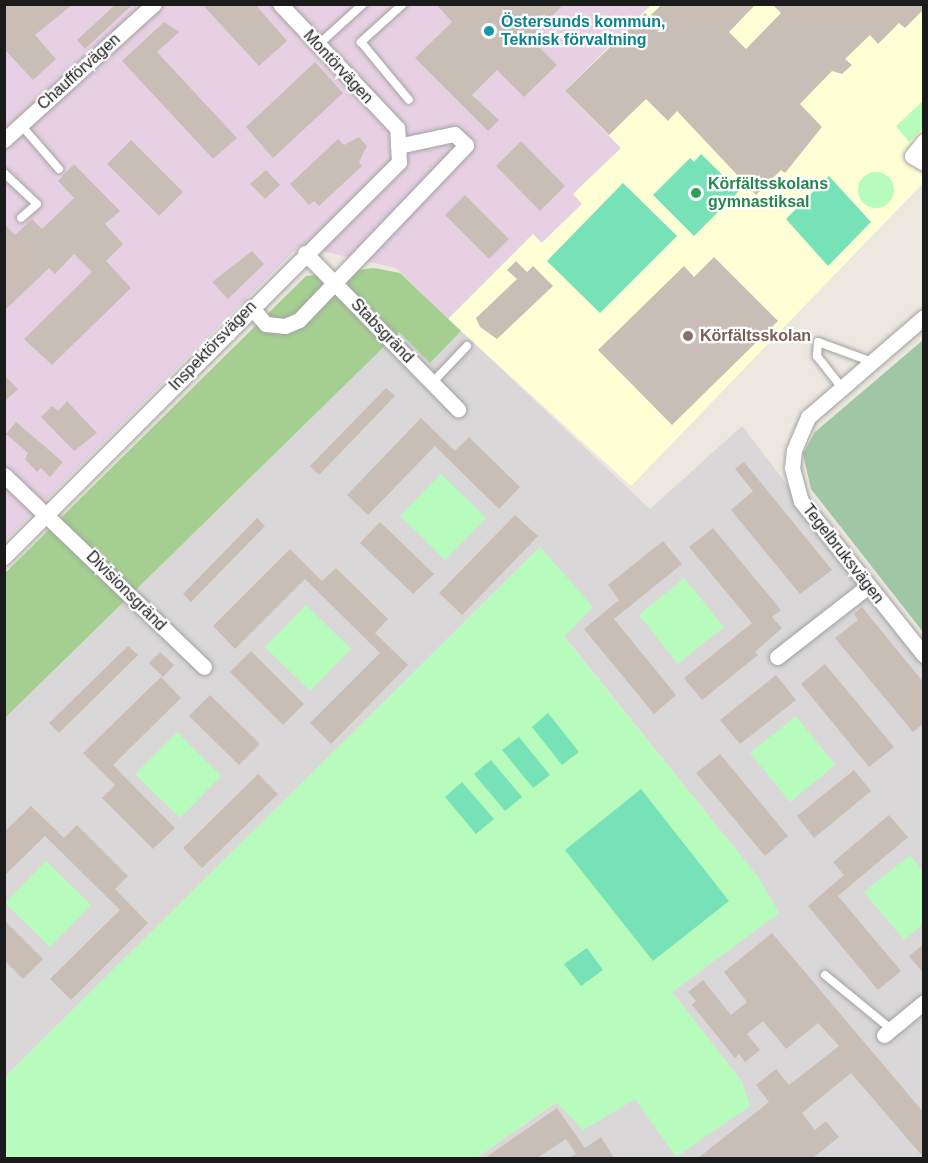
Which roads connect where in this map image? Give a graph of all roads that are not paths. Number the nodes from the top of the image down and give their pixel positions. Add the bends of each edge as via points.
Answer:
1 (154, 4) edge
2 (280, 4) edge
3 (363, 4) edge
4 (403, 4) edge
5 (318, 45) junction
6 (409, 100) dead end
7 (397, 128) joint
8 (27, 132) dead end
9 (4, 140) edge
10 (924, 141) edge
11 (398, 146) junction
12 (924, 163) edge
13 (59, 169) dead end
14 (4, 174) edge
15 (21, 218) dead end
16 (305, 253) junction
17 (333, 282) junction
18 (251, 307) junction
19 (924, 317) edge
20 (467, 346) dead end
21 (873, 362) junction
22 (432, 383) junction
23 (843, 389) junction
24 (458, 410) dead end
25 (4, 475) edge
26 (48, 514) junction
27 (4, 557) edge
28 (867, 587) junction
29 (924, 655) edge
30 (777, 657) dead end
31 (204, 667) dead end
32 (825, 975) dead end
33 (924, 1002) edge
34 (887, 1032) joint

1 - 9 street, Chaufförvägen
2 - 5 street, Montörvägen
3 - 5 lane
4 - 6 lane via 361,42
5 - 7 street, Montörvägen
7 - 11 street, Inspektörsvägen
8 - 13 lane
10 - 12 street via 912,156
11 - 16 street, Inspektörsvägen via 399,162
11 - 17 street via 454,134 466,145
14 - 15 lane via 37,204
16 - 17 street, Stabsgränd
16 - 18 street, Inspektörsvägen
17 - 18 street via 309,313 285,326 266,324
17 - 22 street, Stabsgränd
18 - 26 street, Inspektörsvägen
19 - 21 street, Tegelbruksvägen
20 - 22 lane
21 - 23 street, Tegelbruksvägen
21 - 23 lane via 831,344 813,343 817,356
22 - 24 street, Stabsgränd
23 - 28 street, Tegelbruksvägen via 808,417 794,450 793,479 801,501
25 - 26 street, Divisionsgränd
26 - 27 street, Inspektörsvägen
26 - 31 street, Divisionsgränd
28 - 29 street, Tegelbruksvägen
28 - 30 street
32 - 34 lane
33 - 34 street

